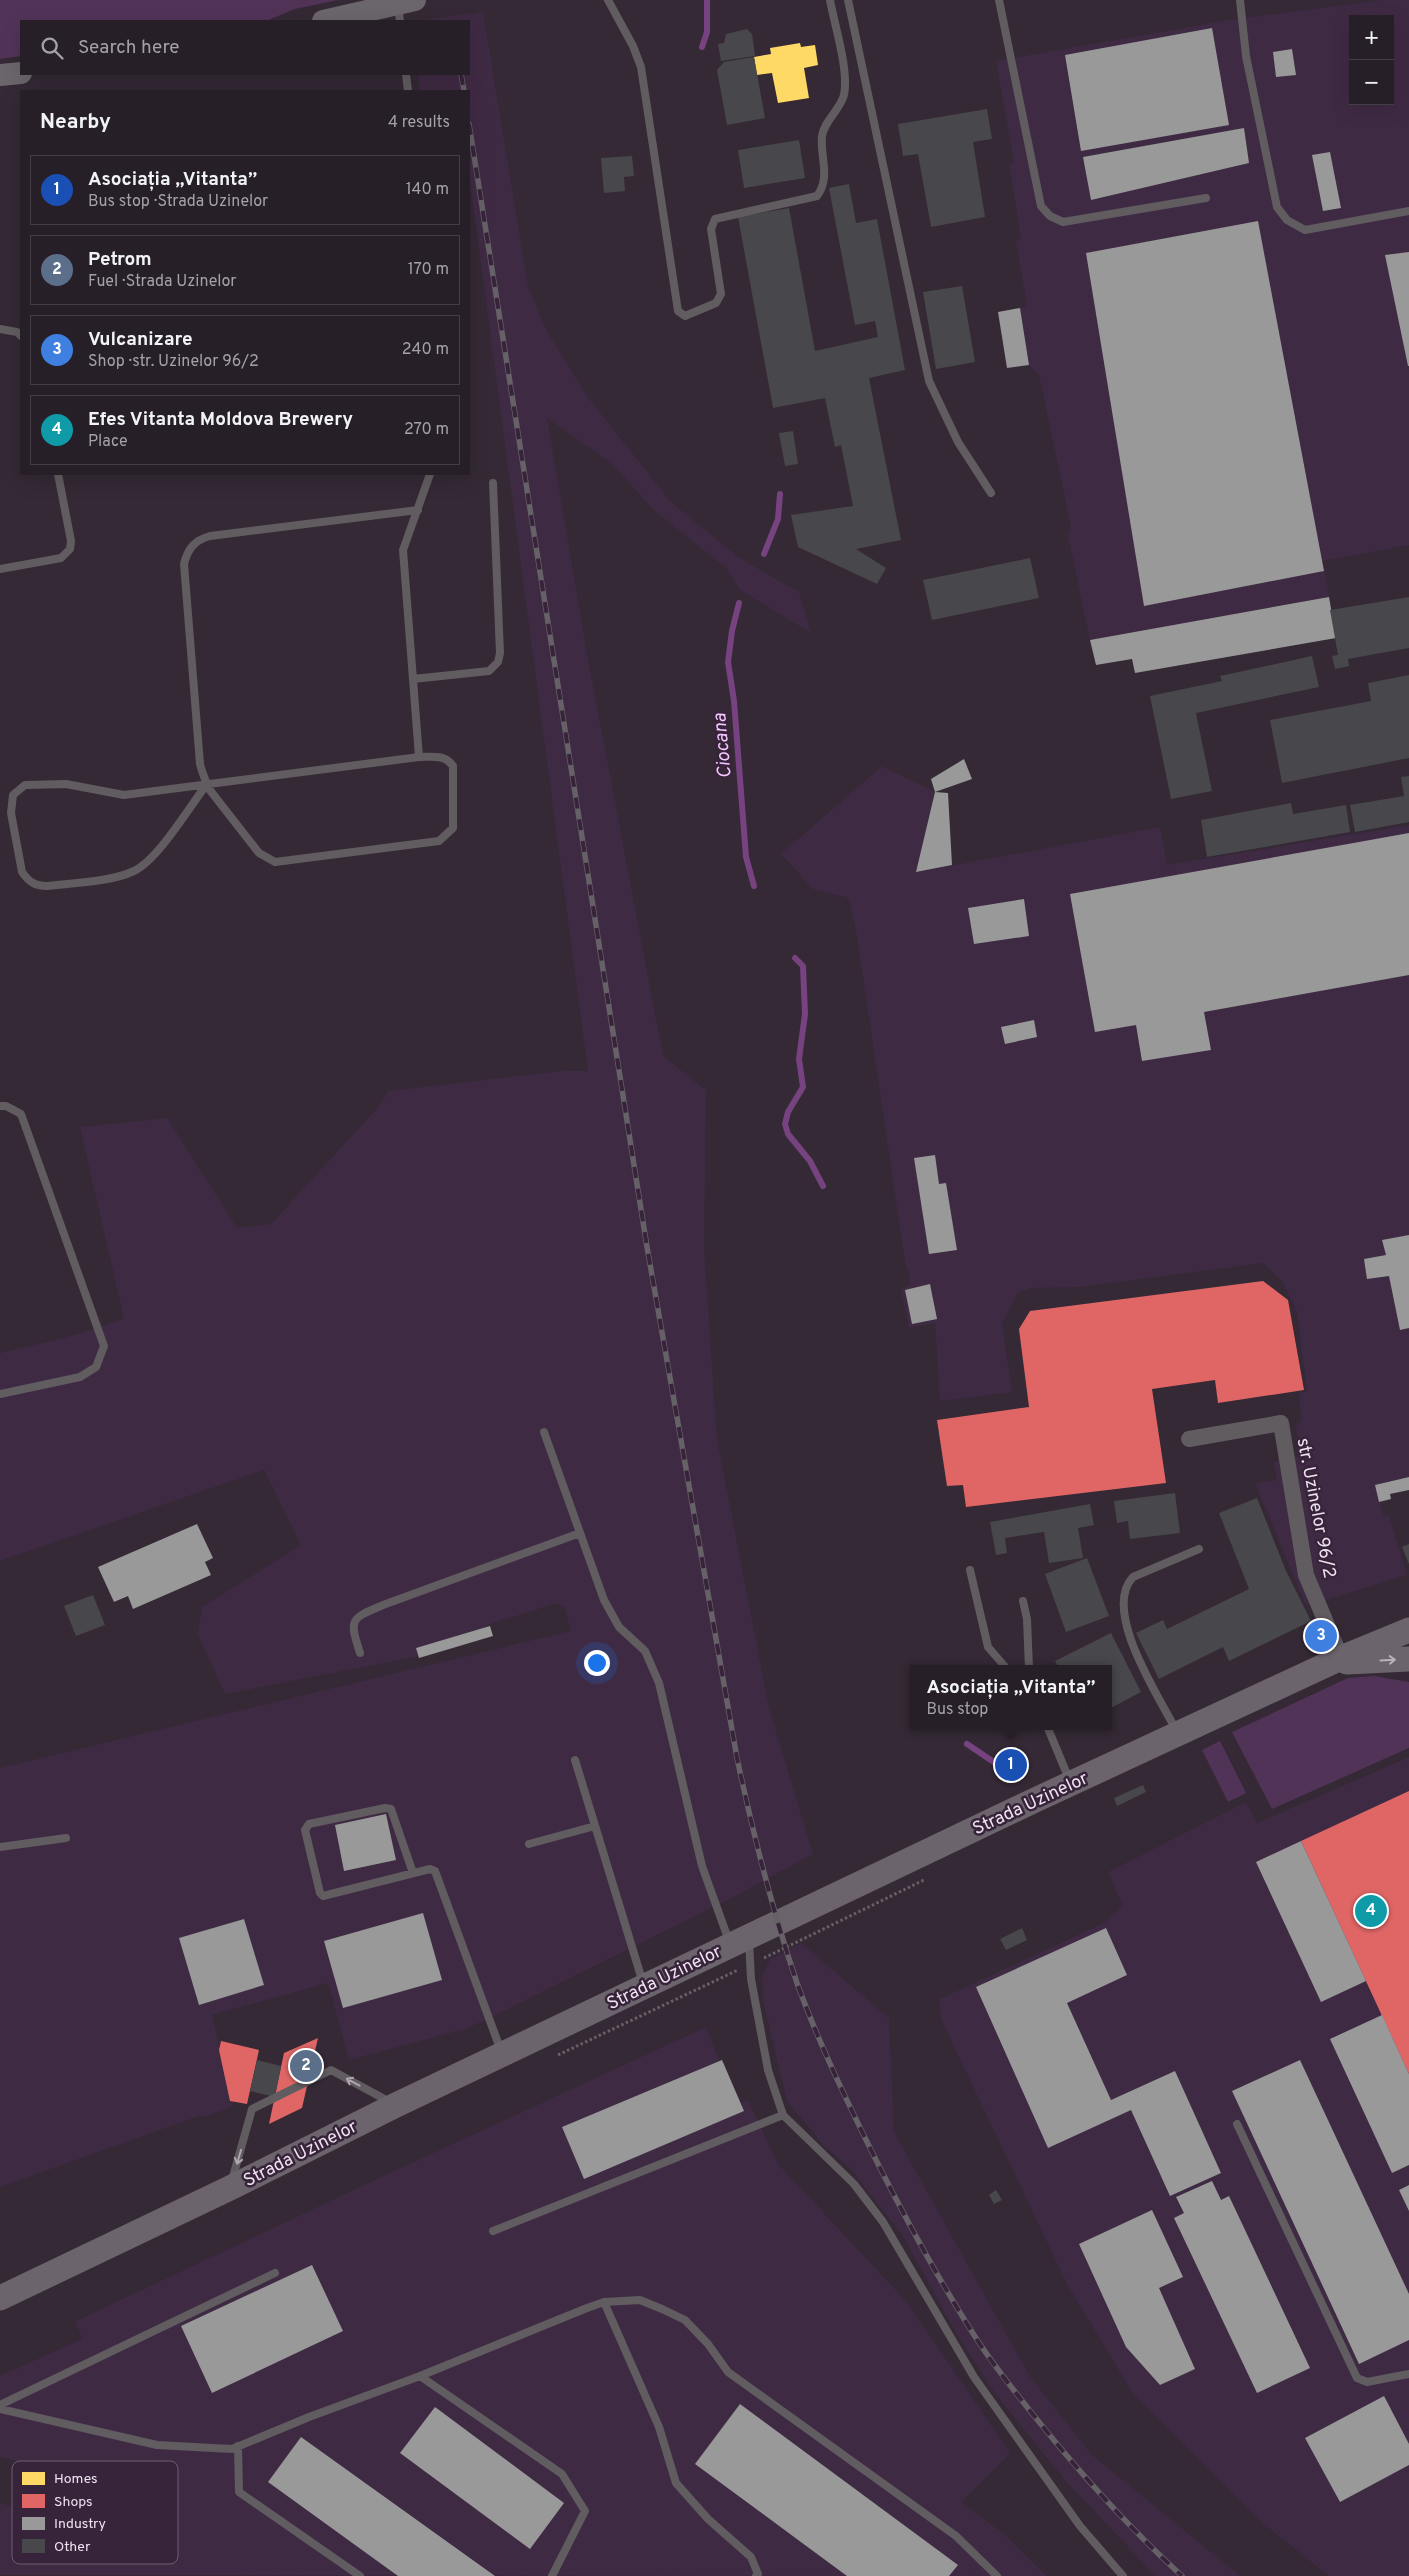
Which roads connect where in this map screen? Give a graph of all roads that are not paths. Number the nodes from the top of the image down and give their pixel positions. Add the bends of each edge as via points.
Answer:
1 (608, 0) edge
2 (830, 0) edge
3 (848, 0) edge
4 (999, 0) edge
5 (1240, 0) edge
6 (404, 8) edge
7 (329, 20) edge
8 (20, 73) edge
9 (0, 75) edge
10 (406, 75) edge
11 (408, 90) edge
12 (1206, 198) dead end
13 (1409, 211) edge
14 (0, 329) edge
15 (20, 335) edge
16 (58, 475) edge
17 (430, 475) edge
18 (493, 483) dead end
19 (991, 493) dead end
20 (418, 510) junction
21 (0, 568) edge
22 (413, 679) junction
23 (419, 757) junction
24 (207, 784) junction
25 (0, 1106) edge
26 (0, 1394) edge
27 (544, 1432) dead end
28 (1189, 1439) dead end
29 (580, 1533) junction
30 (1199, 1549) dead end
31 (970, 1570) dead end
32 (1023, 1601) dead end
33 (1409, 1630) edge
34 (360, 1653) dead end
35 (1409, 1659) edge
36 (1336, 1660) junction
37 (1004, 1665) edge
38 (1029, 1665) edge
39 (1048, 1730) edge
40 (1178, 1734) junction
41 (575, 1760) dead end
42 (1070, 1784) junction
43 (595, 1826) junction
44 (66, 1838) dead end
45 (529, 1844) dead end
46 (0, 1847) edge
47 (413, 1873) junction
48 (740, 1941) junction
49 (644, 1987) junction
50 (502, 2054) junction
51 (396, 2105) junction
52 (784, 2115) junction
53 (1238, 2124) dead end
54 (230, 2188) junction
55 (493, 2231) dead end
56 (275, 2273) dead end
57 (0, 2298) edge
58 (604, 2302) junction
59 (1409, 2374) edge
60 (420, 2376) junction
61 (0, 2407) edge
62 (238, 2446) junction
63 (360, 2576) edge
64 (552, 2576) edge
65 (756, 2576) edge
66 (997, 2576) edge
67 (1123, 2576) edge

1 - 2 lane via 641,68 678,311 685,316 716,303 720,294 711,228 715,219 817,196 820,191 824,174 823,131 842,99 845,81
3 - 19 lane via 929,381 958,442
4 - 12 lane via 1041,206 1050,216 1063,222
5 - 13 lane via 1246,56 1277,207 1287,220 1305,230
6 - 7 street
8 - 9 street
10 - 11 lane
14 - 15 lane
16 - 21 lane via 70,549 61,558
17 - 20 lane
18 - 22 lane via 498,662 489,671
20 - 22 lane via 403,550
20 - 24 lane via 210,536 201,538 189,550 184,564 200,764
22 - 23 lane
23 - 24 lane
23 - 24 lane via 437,756 453,766 453,828 439,841 275,862 259,853
24 - 24 lane via 124,795 66,784 25,785 13,795 11,813 22,872 27,880 38,886 47,886 120,876 134,871 145,865 156,852
25 - 26 lane via 21,1114 104,1346 96,1367 80,1377
27 - 29 lane
28 - 36 street, str. Uzinelor 96/2 via 1281,1423 1306,1575
29 - 34 lane via 361,1615 352,1627
29 - 48 lane via 612,1616 645,1651 659,1683 702,1866
30 - 40 lane via 1133,1576 1124,1593 1130,1640
31 - 37 lane via 988,1647
32 - 38 lane
33 - 36 main road, Strada Uzinelor
36 -> 35 main road, Strada Uzinelor
36 - 40 main road, Strada Uzinelor
39 - 42 lane
40 - 42 main road, Strada Uzinelor
41 - 43 lane
42 - 48 main road, Strada Uzinelor
43 - 45 lane
43 - 49 lane
44 - 46 lane
47 - 47 lane via 391,1809 309,1824 305,1830 323,1896
47 - 50 lane via 435,1871
48 - 49 main road, Strada Uzinelor
48 - 52 lane via 751,1979 768,2070
49 - 50 main road, Strada Uzinelor
50 - 51 main road, Strada Uzinelor
51 - 54 main road, Strada Uzinelor
51 -> 54 lane via 331,2070 252,2109
52 - 55 lane
52 - 67 lane via 854,2184 883,2222 974,2377 1080,2526
53 - 59 lane via 1357,2378 1368,2382
54 - 57 main road, Strada Uzinelor
56 - 61 lane
58 - 60 lane
58 - 65 lane via 659,2427 676,2483 708,2519 751,2557
58 - 66 lane via 640,2300 685,2320 728,2372 956,2536
60 - 62 lane
60 - 64 lane via 562,2474 586,2512
61 - 62 lane via 157,2445 232,2449
62 - 63 lane via 239,2492

